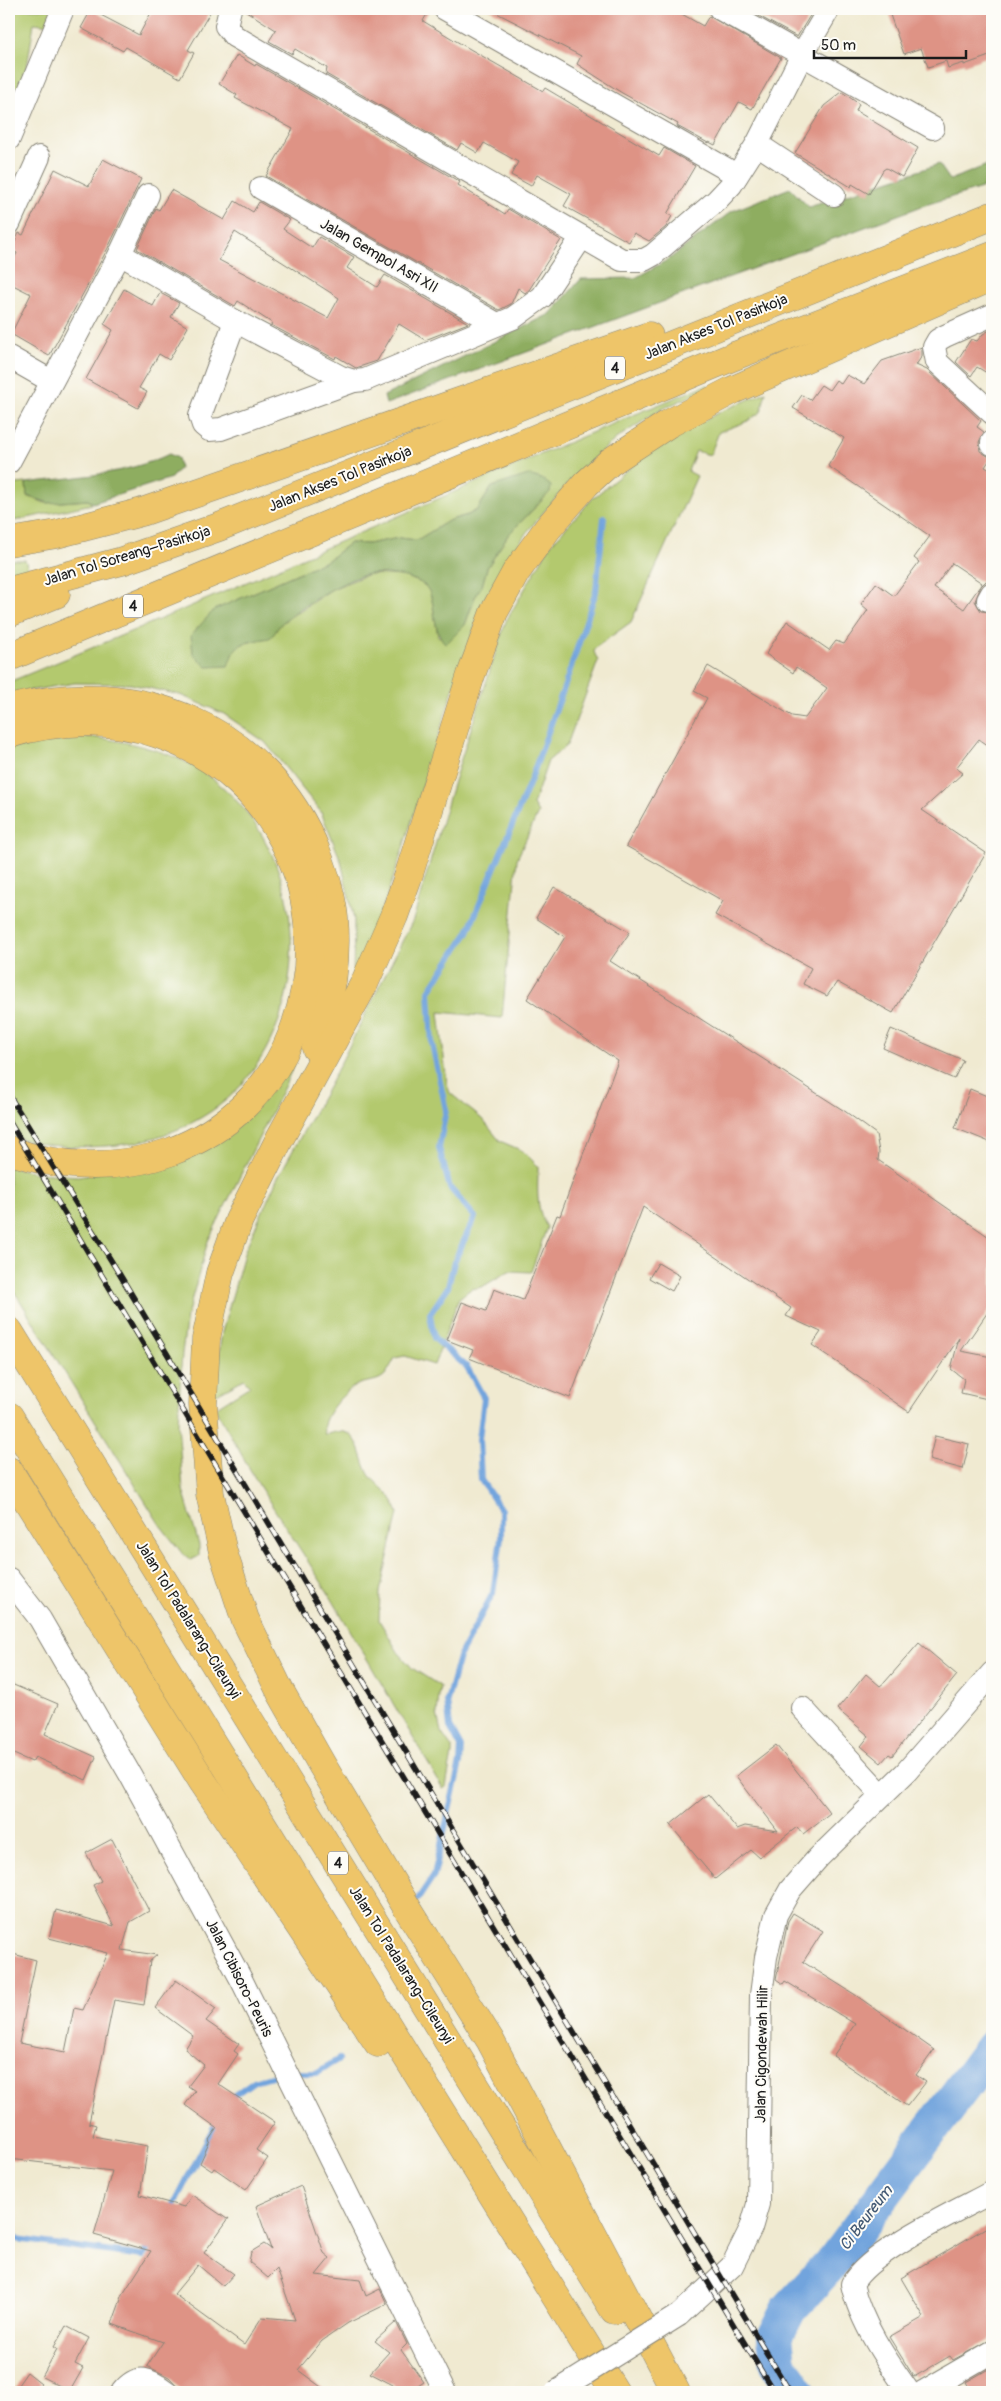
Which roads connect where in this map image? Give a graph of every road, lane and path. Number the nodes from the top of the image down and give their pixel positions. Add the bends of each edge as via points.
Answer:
1 (63, 9) edge
2 (230, 9) edge
3 (445, 9) edge
4 (720, 9) edge
5 (829, 9) edge
6 (802, 55) junction
7 (933, 128) dead end
8 (9, 138) edge
9 (757, 144) junction
10 (39, 157) dead end
11 (737, 175) junction
12 (261, 188) dead end
13 (148, 195) dead end
14 (834, 195) dead end
15 (989, 217) edge
16 (9, 224) edge
17 (582, 237) junction
18 (120, 254) junction
19 (992, 256) edge
20 (992, 277) edge
21 (992, 315) edge
22 (235, 322) junction
23 (497, 324) junction
24 (9, 357) edge
25 (51, 381) junction
26 (354, 381) junction
27 (992, 413) edge
28 (9, 462) edge
29 (245, 517) junction
30 (9, 542) edge
31 (9, 591) edge
32 (9, 613) edge
33 (9, 658) edge
34 (9, 709) edge
35 (9, 734) edge
36 (280, 1138) junction
37 (9, 1150) edge
38 (9, 1331) edge
39 (9, 1416) edge
40 (9, 1471) edge
41 (9, 1492) edge
42 (9, 1579) edge
43 (120, 1649) junction
44 (992, 1673) edge
45 (802, 1708) dead end
46 (882, 1795) junction
47 (992, 2192) edge
48 (502, 2209) junction
49 (992, 2352) edge
50 (122, 2392) edge
51 (167, 2392) edge
52 (444, 2392) edge
53 (556, 2392) edge
54 (615, 2392) edge
55 (671, 2392) edge
56 (676, 2392) edge
57 (909, 2392) edge
58 (923, 2392) edge

1 - 8 street
2 - 17 street via 226,26 234,36
3 - 11 street
4 - 6 street
5 - 6 street
6 - 7 street
6 - 9 street
9 - 11 street
9 - 14 street
10 - 16 street
11 - 17 street via 717,200 665,246 644,260 622,260
12 - 23 street, Jalan Gempol Asri XII
13 - 18 street
15 - 29 highway, Jalan Akses Tol Pasirkoja / 4
15 - 30 highway via 142,512 57,534
17 - 23 street via 542,297 529,308
18 - 22 street
18 - 25 street
19 - 33 highway, 4 via 737,354
20 - 36 highway via 733,390 668,424 610,462 566,506 516,572 494,612 473,667 394,916 364,984
21 - 27 street via 945,336 934,348 937,362
22 - 26 street via 340,377
22 - 26 street via 200,416 202,425 209,430 221,429
23 - 26 street via 365,380
24 - 25 street
25 - 28 street
29 - 31 highway, Jalan Tol Soreang–Pasirkoja / 4 via 122,561
29 - 32 highway
34 - 36 highway via 79,698 118,700 167,710 201,723 236,746 272,779 296,810 310,835 328,886 334,917 334,974 320,1038
35 - 37 highway via 54,724 91,722 120,725 187,745 218,764 244,786 284,840 305,898 310,928 306,988 287,1046 258,1093 214,1131 184,1147 155,1157 125,1162 56,1162
36 - 56 highway via 228,1249 206,1339 203,1404 206,1465 216,1523 233,1586 280,1691 409,1911 490,2040
38 - 55 highway, Jalan Tol Padalarang–Cileunyi / 4 via 622,2323
39 - 48 highway
40 - 43 highway
41 - 43 highway
42 - 52 street, Jalan Cibisoro-Peuris via 40,1619 131,1776 241,1979
43 - 48 highway via 326,1968 410,2090
44 - 46 street, Jalan Cigondewah Hilir
45 - 46 street
46 - 53 street, Jalan Cigondewah Hilir, bridge via 818,1858 790,1890 776,1914 761,1995 758,2204 751,2228 732,2266 680,2315
47 - 57 street via 888,2250 862,2270 852,2284 866,2321
48 - 54 highway
49 - 58 street
50 - 51 street via 140,2379 150,2379

